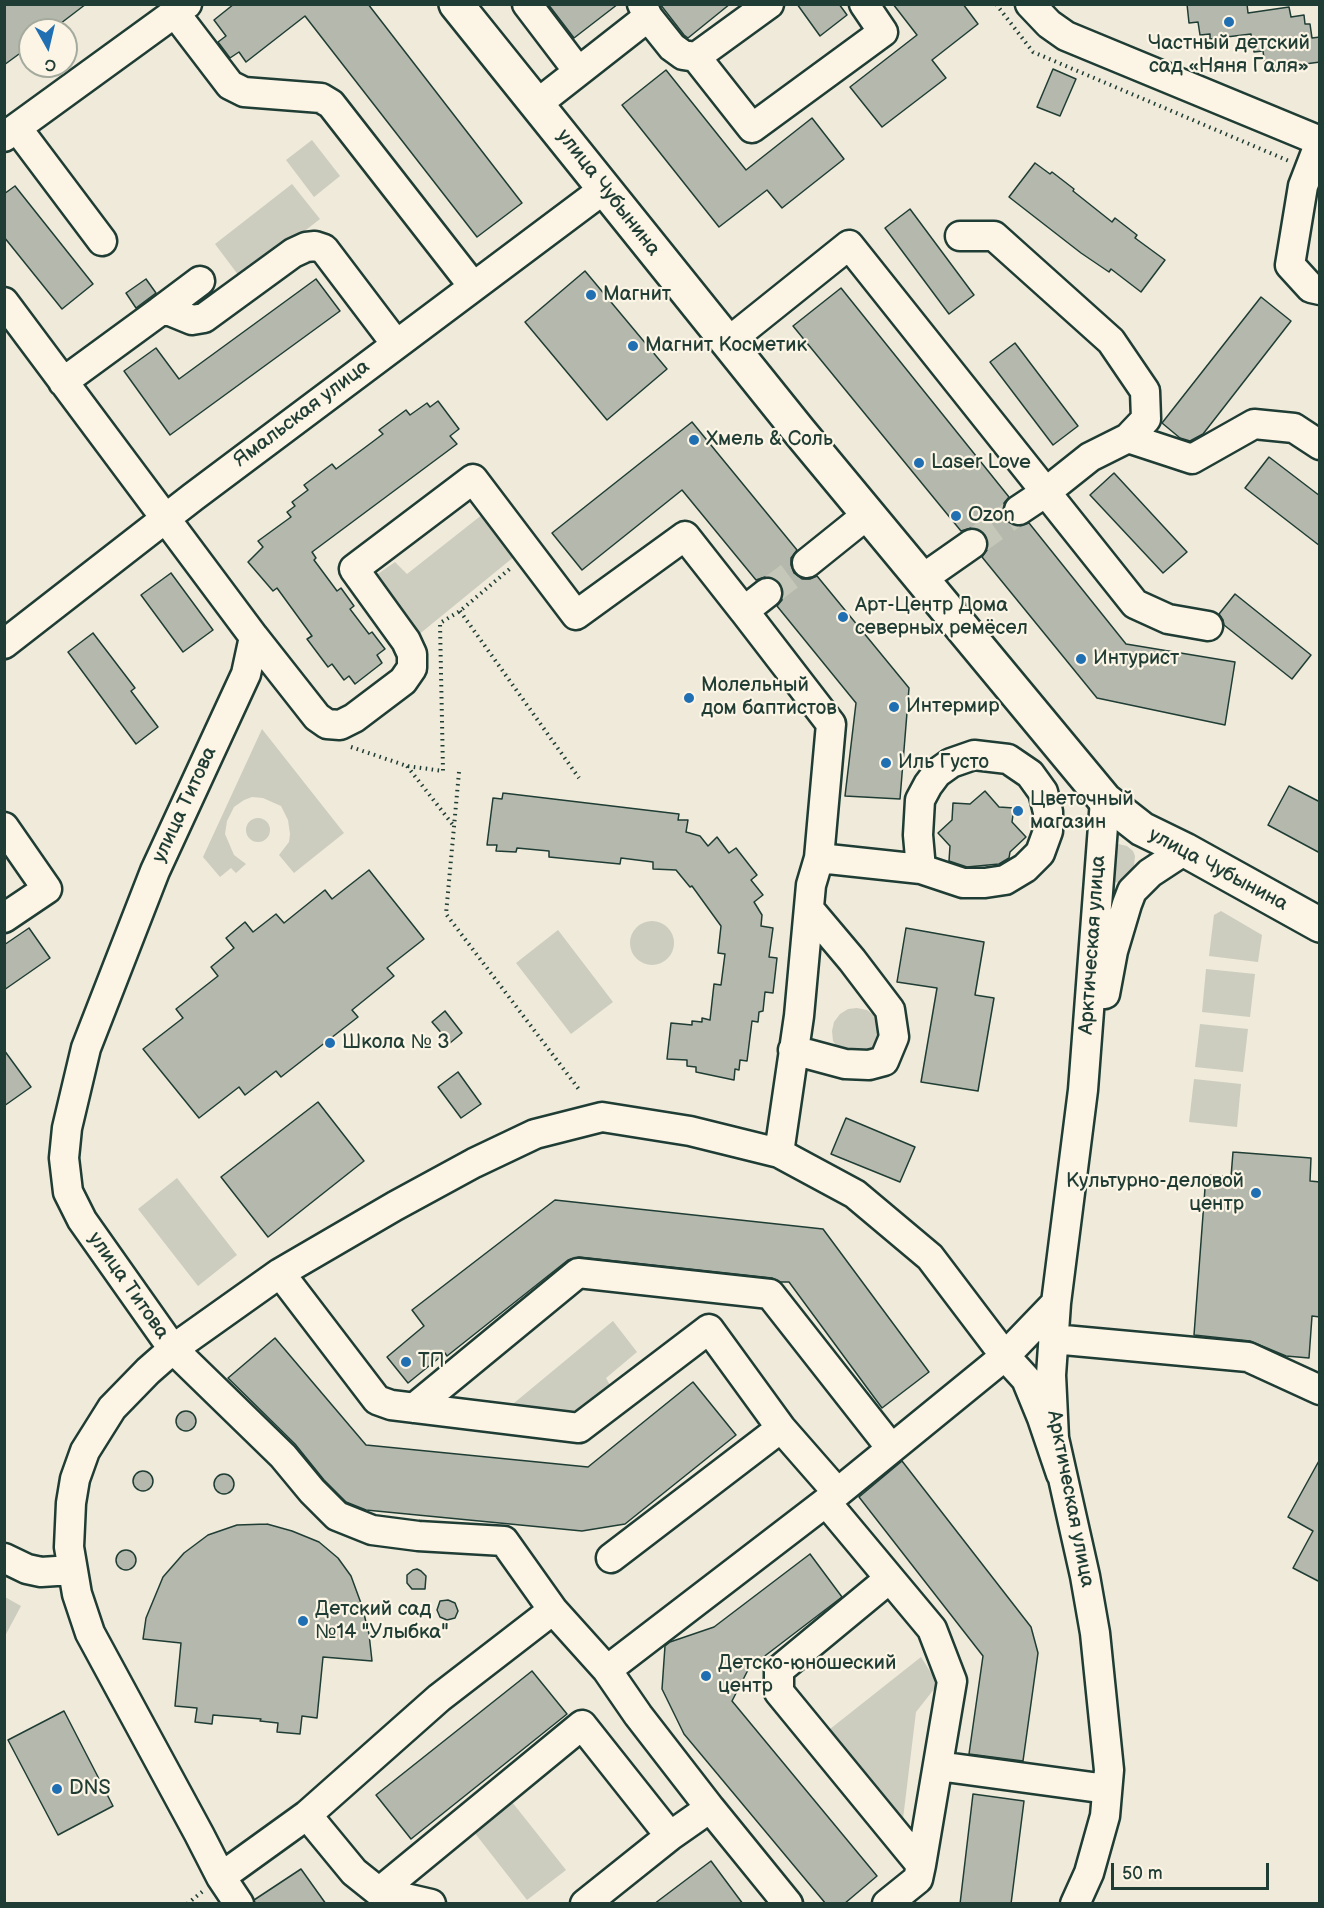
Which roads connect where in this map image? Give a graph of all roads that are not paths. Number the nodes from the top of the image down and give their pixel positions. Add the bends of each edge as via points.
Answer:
1 (456, 4) edge
2 (527, 4) edge
3 (769, 4) edge
4 (864, 4) edge
5 (1031, 5) edge
6 (181, 9) edge
7 (645, 11) edge
8 (696, 57) junction
9 (578, 71) junction
10 (537, 104) junction
11 (11, 133) edge
12 (1320, 141) edge
13 (604, 189) junction
14 (960, 236) dead end
15 (102, 242) dead end
16 (473, 286) junction
17 (1320, 290) edge
18 (4, 303) edge
19 (219, 307) junction
20 (160, 311) junction
21 (728, 342) junction
22 (396, 344) junction
23 (63, 382) junction
24 (1128, 438) junction
25 (1320, 445) edge
26 (1046, 492) junction
27 (1019, 510) tunnel mouth
28 (868, 514) junction
29 (166, 518) junction
30 (972, 544) tunnel mouth
31 (807, 563) tunnel mouth
32 (922, 579) junction
33 (767, 593) tunnel mouth
34 (744, 611) junction
35 (1208, 626) dead end
36 (254, 637) junction
37 (4, 644) edge
38 (1104, 800) junction
39 (4, 827) edge
40 (1185, 850) junction
41 (819, 858) junction
42 (921, 869) junction
43 (809, 909) junction
44 (4, 918) edge
45 (1320, 925) edge
46 (793, 1050) junction
47 (1083, 1090) junction
48 (778, 1153) junction
49 (280, 1273) junction
50 (1056, 1303) junction
51 (1053, 1339) junction
52 (173, 1349) junction
53 (1005, 1356) junction
54 (1320, 1390) edge
55 (414, 1408) junction
56 (781, 1428) junction
57 (891, 1448) junction
58 (1061, 1474) junction
59 (832, 1497) junction
60 (4, 1558) edge
61 (610, 1558) dead end
62 (72, 1570) junction
63 (889, 1579) junction
64 (553, 1610) junction
65 (608, 1670) junction
66 (938, 1766) junction
67 (1107, 1789) junction
68 (710, 1808) junction
69 (307, 1815) junction
70 (670, 1836) junction
71 (921, 1865) junction
72 (220, 1877) junction
73 (379, 1892) junction
74 (239, 1904) edge
75 (431, 1904) edge
76 (585, 1904) edge
77 (788, 1904) edge
78 (887, 1904) edge
79 (1076, 1904) edge

1 - 10 main road, улица Чубынина
2 - 9 street
3 - 8 street
4 - 8 street via 883,32 752,128
5 - 12 street via 1066,36
6 - 11 street
6 - 16 street via 231,86 244,92 321,98 331,104
7 - 8 street via 672,47 683,55
7 - 9 street
9 - 10 street
10 - 13 main road, улица Чубынина
11 - 15 street
12 - 17 street via 1303,186 1290,266 1311,288
13 - 16 street, Ямальская улица
13 - 21 main road, улица Чубынина
14 - 24 street via 994,236 1111,341 1145,391 1146,419
16 - 22 street, Ямальская улица
18 - 23 street
19 - 20 street via 204,318 192,320
19 - 20 street via 195,274
19 - 22 street via 293,253 315,246 324,249
20 - 23 street
21 - 26 street via 849,245
21 - 28 main road, улица Чубынина
22 - 29 street, Ямальская улица
23 - 29 street
24 - 25 street via 1192,459 1254,424 1294,428
24 - 26 street via 1090,457
26 - 27 street
26 - 35 street via 1135,604 1168,619
28 - 31 street
28 - 32 main road, улица Чубынина
29 - 36 street
29 - 37 street, Ямальская улица
30 - 32 street
32 - 38 main road, улица Чубынина
33 - 34 street
34 - 36 street via 685,536 576,615 473,478 354,569 406,641 412,654 412,668 403,681 354,718 340,725 327,724 317,717
34 - 41 street via 831,724
36 - 52 street, улица Титова via 246,674 155,871 86,1048 67,1128 64,1158 68,1192 82,1220
38 - 40 main road, улица Чубынина via 1142,829
38 - 47 street, Арктическая улица
39 - 44 street via 47,889
40 - 45 main road, улица Чубынина
40 - 47 street, Арктическая улица via 1150,873 1132,891 1113,951 1099,1033
41 - 42 street
41 - 43 street
42 - 42 street via 963,883 985,883 1005,880 1026,868 1040,853 1048,831 1042,792 1030,774 1008,759 974,755 937,773 920,800
43 - 46 street
43 - 46 street via 890,1010 894,1037 884,1062 869,1065 845,1064
46 - 48 street
47 - 50 street, Арктическая улица
48 - 49 street via 690,1131 602,1117 535,1134 474,1163
48 - 53 street via 855,1194 930,1257
49 - 52 street
49 - 55 street via 377,1400
50 - 51 street, Арктическая улица
50 - 53 street
51 - 54 street via 1248,1357
51 - 58 street, Арктическая улица via 1051,1403
52 - 62 street via 112,1408 85,1451 71,1503
52 - 64 street, улица Титова via 283,1456 337,1516 372,1530 504,1541
53 - 57 street
53 - 58 street via 1026,1379
55 - 56 street via 579,1428 709,1329
55 - 57 street via 578,1273 770,1294
56 - 59 street
56 - 61 street
57 - 59 street
58 - 67 street, Арктическая улица via 1095,1634 1109,1770
59 - 63 street
59 - 65 street
60 - 62 street via 41,1572
62 - 72 street via 90,1633
63 - 66 street via 932,1629 952,1681
63 - 71 street via 778,1670 778,1692
64 - 65 street, улица Титова
64 - 69 street via 439,1698
65 - 68 street, улица Титова
66 - 67 street
66 - 71 street
67 - 79 street, Арктическая улица via 1105,1816
68 - 70 street
68 - 77 street, улица Титова
69 - 72 street
69 - 73 street via 354,1872
70 - 73 street via 582,1725
70 - 76 street
71 - 78 street via 918,1879
72 - 74 street
73 - 75 street

